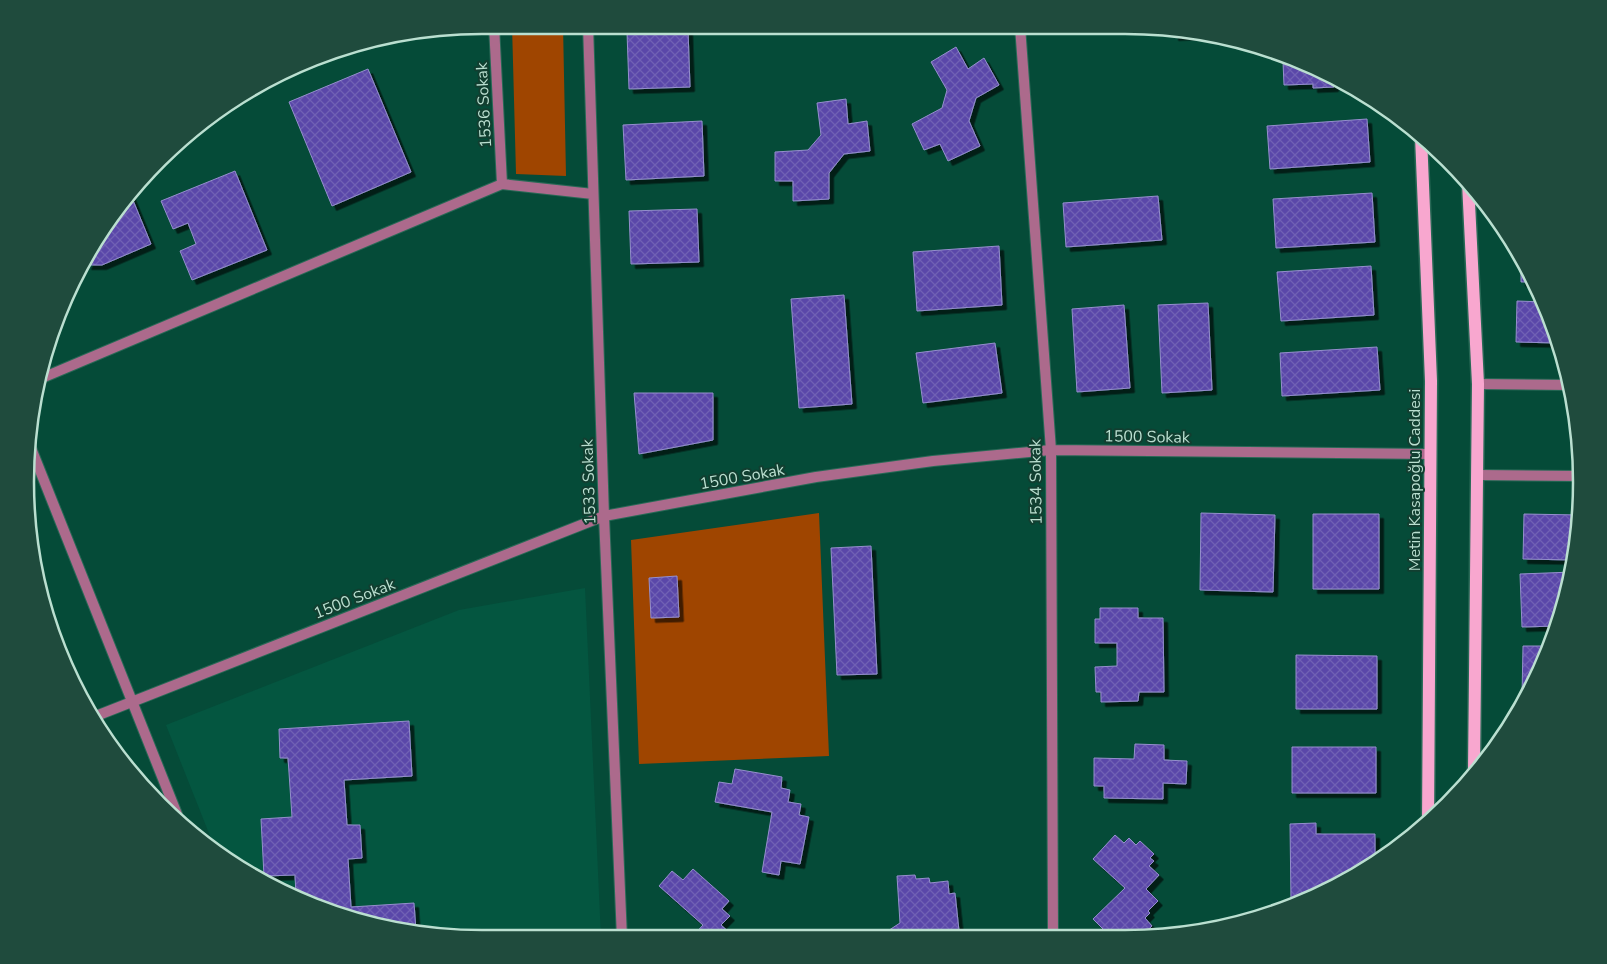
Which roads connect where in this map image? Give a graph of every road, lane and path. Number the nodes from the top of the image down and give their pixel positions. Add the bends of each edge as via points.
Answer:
1 (494, 34) edge
2 (588, 34) edge
3 (1021, 34) edge
4 (1420, 144) edge
5 (502, 184) junction
6 (593, 194) junction
7 (1469, 194) edge
8 (47, 376) edge
9 (1478, 384) junction
10 (1563, 385) edge
11 (1051, 450) junction
12 (1430, 454) junction
13 (35, 458) edge
14 (1476, 475) junction
15 (1573, 476) edge
16 (604, 516) junction
17 (132, 702) junction
18 (99, 715) edge
19 (1474, 763) edge
20 (175, 808) edge
21 (1428, 812) edge
22 (622, 930) edge
23 (1053, 930) edge

1 - 5 street, 1536 Sokak
2 - 6 street, 1533 Sokak
3 - 11 street, 1534 Sokak
4 - 12 main road, Metin Kasapoğlu Caddesi via 1431,381
5 - 6 street
5 - 8 street
6 - 16 street, 1533 Sokak
7 - 9 main road
9 - 10 street
9 - 14 main road
11 - 12 street, 1500 Sokak
11 - 16 street, 1500 Sokak via 933,461 816,477
11 - 23 street, 1534 Sokak
12 - 21 main road, Metin Kasapoğlu Caddesi
13 - 17 street
14 - 15 street
14 - 19 main road
16 - 17 street, 1500 Sokak
16 - 22 street, 1533 Sokak
17 - 18 street, 1500 Sokak
17 - 20 street

